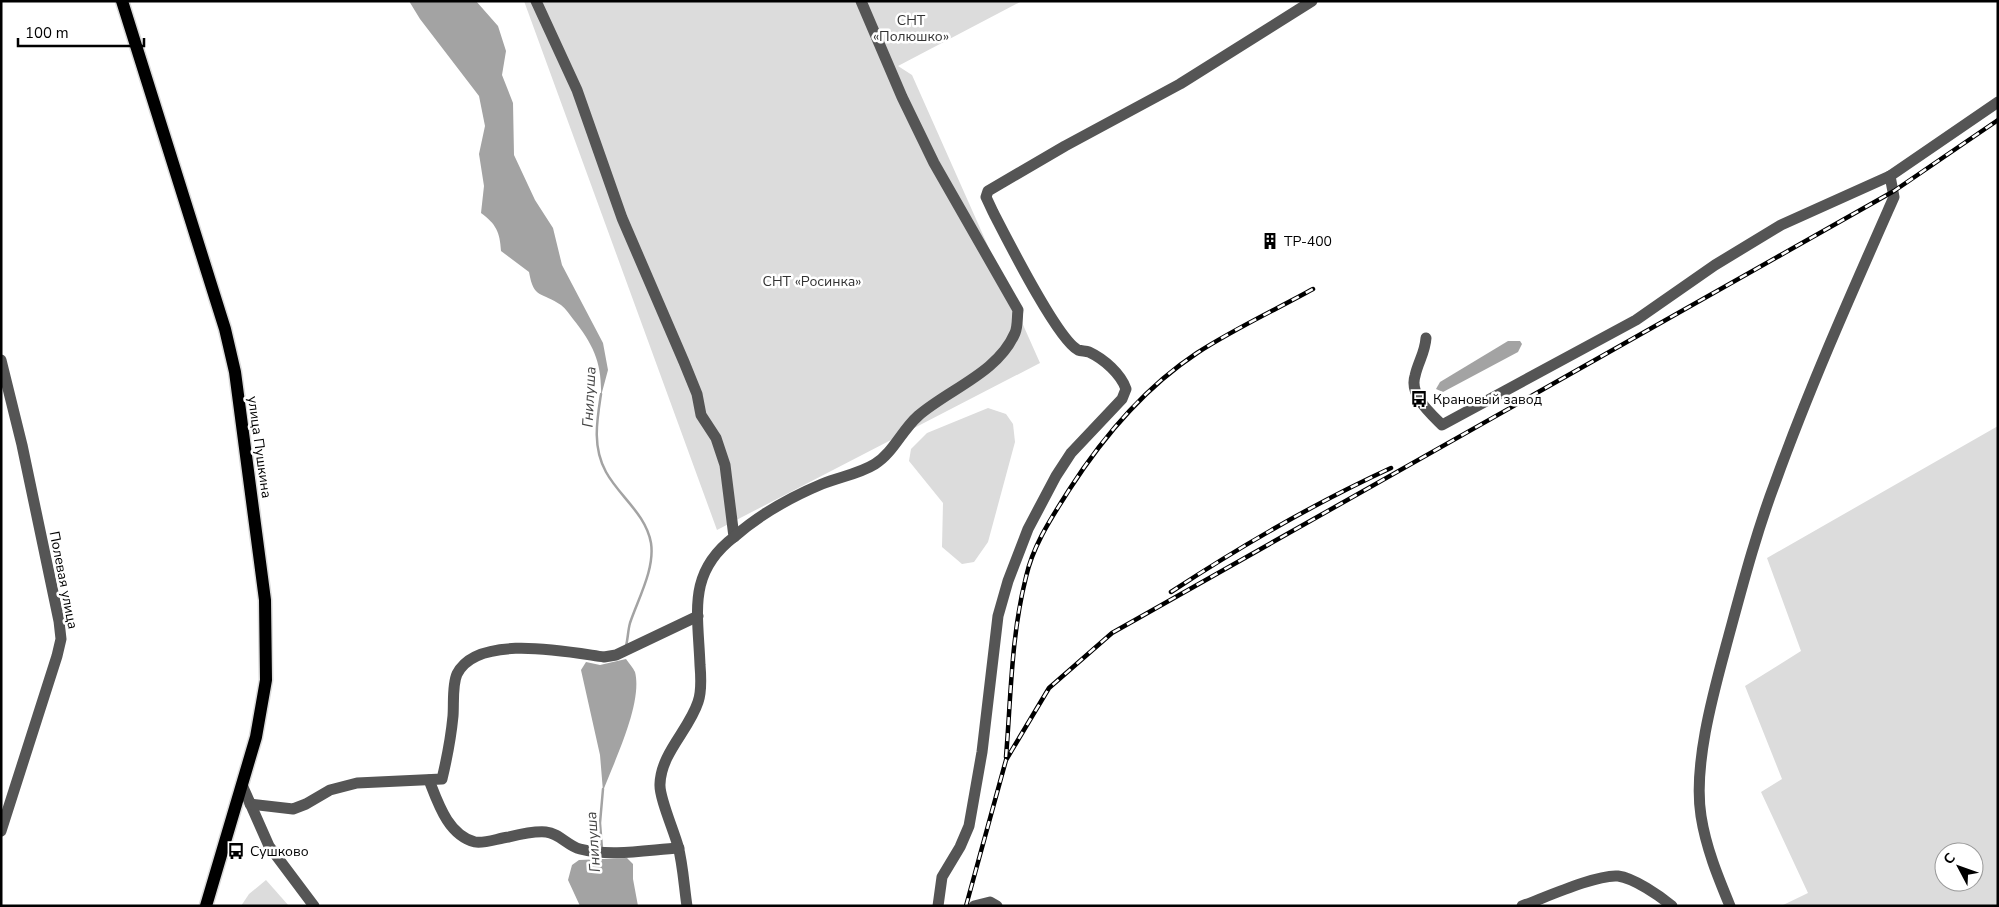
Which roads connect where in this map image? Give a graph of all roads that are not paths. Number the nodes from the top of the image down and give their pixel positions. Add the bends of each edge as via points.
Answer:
1 (122, 1) edge
2 (536, 1) edge
3 (861, 1) edge
4 (1312, 1) edge
5 (1998, 102) edge
6 (1890, 176) junction
7 (1426, 338) dead end
8 (1, 360) edge
9 (734, 537) junction
10 (698, 616) junction
11 (429, 780) junction
12 (242, 785) junction
13 (250, 804) junction
14 (1, 830) edge
15 (678, 848) junction
16 (206, 906) edge
17 (314, 906) edge
18 (687, 906) edge
19 (938, 906) edge
20 (974, 906) edge
21 (996, 906) edge
22 (1522, 906) edge
23 (1672, 906) edge
24 (1730, 906) edge

1 - 12 main road, улица Пушкина via 210,279 235,372 267,634 266,680 256,737
2 - 9 street via 577,90 622,218 697,394 701,415 716,438 725,465
3 - 9 street via 934,163 1018,310 1016,332 1000,356 966,384 918,416 879,461 821,485 753,520
4 - 19 street via 1180,84 988,191 986,197 1054,321 1078,350 1090,352 1112,367 1124,380 1126,389 1122,400 1071,453 1056,476 1028,529 1008,581 998,616 982,752 969,826 942,877
5 - 6 street
6 - 7 street via 1781,225 1715,265 1636,320 1442,425 1416,394 1414,377 1425,350
6 - 24 street via 1894,198 1826,350 1774,484 1750,556 1714,693 1700,776 1700,815 1710,857
8 - 14 street, Полевая улица via 22,445 61,639
9 - 10 street via 723,545 702,575
10 - 11 street via 616,655 604,657 526,648 488,652 471,658 457,675 450,745 442,779
10 - 15 street via 699,702 663,766 659,786
11 - 13 street via 357,783 330,790 293,809
11 - 15 street via 450,823 460,834 476,842 546,832 577,848 594,852
12 - 13 street
12 - 16 main road, улица Пушкина
13 - 17 street via 269,846
15 - 18 street
20 - 21 street via 990,902
22 - 23 street via 1586,882 1618,876 1645,887

